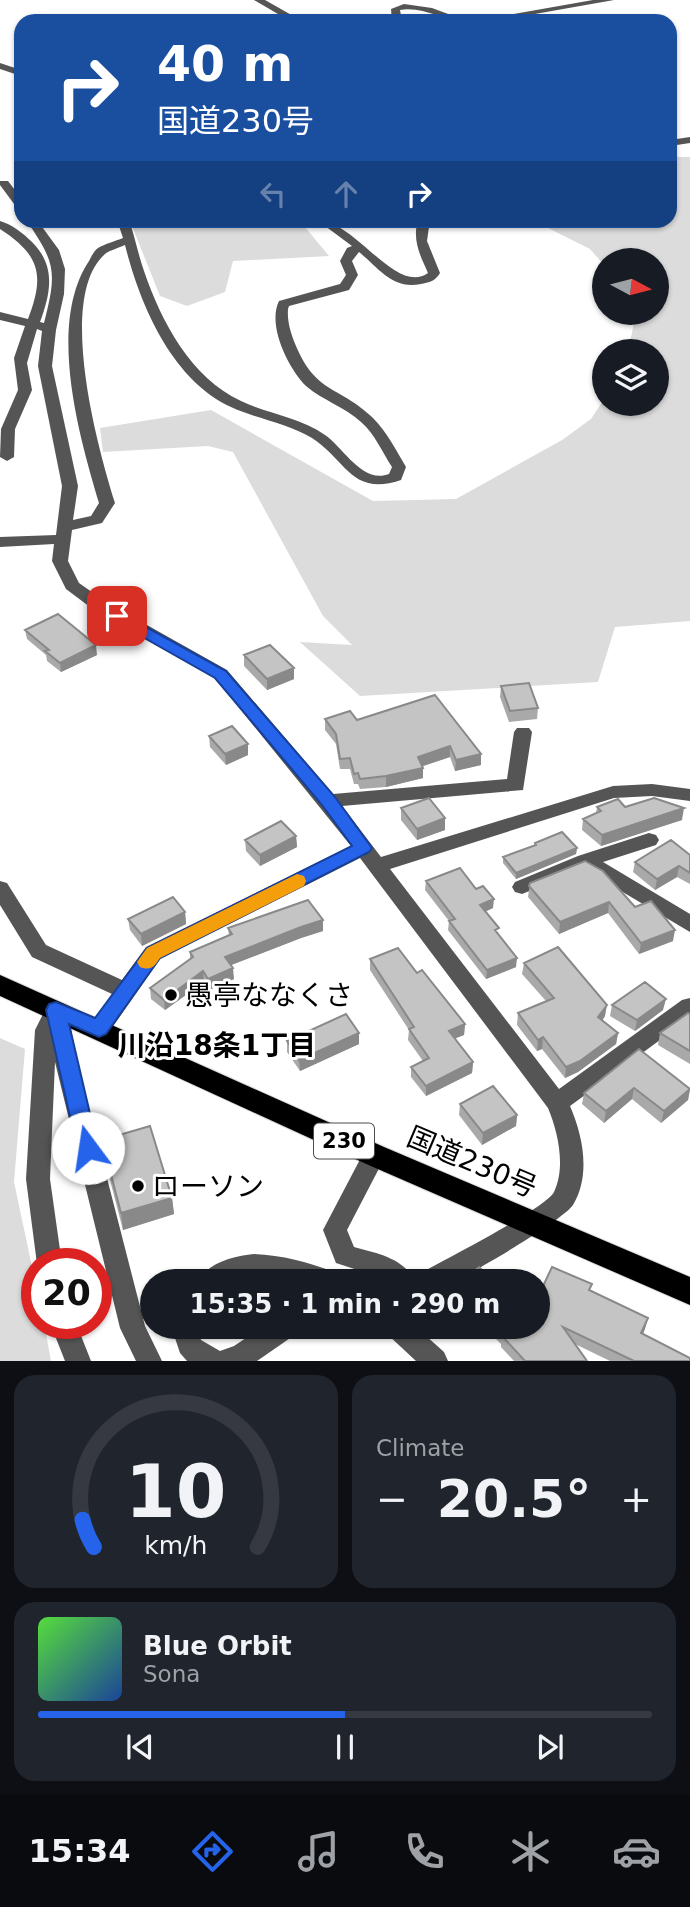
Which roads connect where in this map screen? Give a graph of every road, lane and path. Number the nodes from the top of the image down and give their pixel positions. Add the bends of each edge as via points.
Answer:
1 (258, 0) edge
2 (610, 0) edge
3 (284, 14) edge
4 (396, 14) edge
5 (442, 14) edge
6 (522, 14) edge
7 (4, 183) dead end
8 (14, 197) edge
9 (0, 225) edge
10 (37, 228) edge
11 (126, 228) edge
12 (329, 228) edge
13 (420, 228) edge
14 (130, 239) junction
15 (361, 247) junction
16 (0, 316) edge
17 (34, 324) junction
18 (49, 330) junction
19 (7, 457) dead end
20 (66, 532) junction
21 (0, 542) edge
22 (523, 732) dead end
23 (690, 796) edge
24 (328, 801) junction
25 (649, 841) dead end
26 (363, 848) junction
27 (585, 861) junction
28 (376, 866) junction
29 (522, 887) dead end
30 (0, 888) edge
31 (690, 924) edge
32 (0, 985) edge
33 (126, 991) junction
34 (690, 1006) edge
35 (56, 1010) junction
36 (99, 1029) junction
37 (557, 1103) junction
38 (374, 1154) junction
39 (534, 1222) junction
40 (48, 1248) edge
41 (239, 1269) edge
42 (290, 1269) edge
43 (386, 1269) edge
44 (451, 1269) edge
45 (690, 1291) edge
46 (69, 1339) edge
47 (186, 1339) edge
48 (268, 1339) edge
49 (409, 1339) edge
50 (430, 1360) edge
51 (78, 1361) edge
52 (149, 1361) edge
53 (212, 1361) edge
54 (227, 1361) edge

1 - 3 street
2 - 6 street
4 - 5 street via 401,4 414,2
7 - 8 street
9 - 17 street via 36,252 44,274 44,296
10 - 18 street via 53,250 59,269
11 - 14 street
12 - 15 street
13 - 15 street via 420,246 434,273 430,278 402,281 390,276
14 - 15 street via 139,275 159,317 177,351 206,386 249,411 317,435 361,478 377,482 396,477 399,467 382,438 365,419 306,380 279,317 283,304 345,287 352,275 346,261 351,251
14 - 20 street via 114,241 97,256 85,275 75,310 85,417 107,503 97,520
16 - 17 street
17 - 18 street
17 - 19 street via 19,368 25,384 8,426
18 - 20 street via 45,366 70,486
20 - 21 street
20 - 24 street via 60,561 72,586 221,674
22 - 24 street via 516,785
23 - 28 street via 652,790 613,792
24 - 26 street
25 - 27 street
26 - 28 street
26 - 33 street via 153,953
27 - 29 street
27 - 31 street
28 - 37 street
30 - 33 street via 39,951
32 - 35 highway, 国道230号 / 230
33 - 36 street
34 - 37 street
35 - 36 highway, 国道230号 / 230
35 - 40 street via 46,1030 38,1179
35 - 52 street via 130,1315
36 - 38 highway, 国道230号 / 230
37 - 39 street via 573,1167 563,1200
38 - 39 highway, 国道230号 / 230
38 - 43 street via 335,1230 345,1255
39 - 44 street
39 - 45 highway, 国道230号 / 230
41 - 42 street via 252,1263
46 - 51 street
47 - 53 street
48 - 54 street
49 - 50 street

